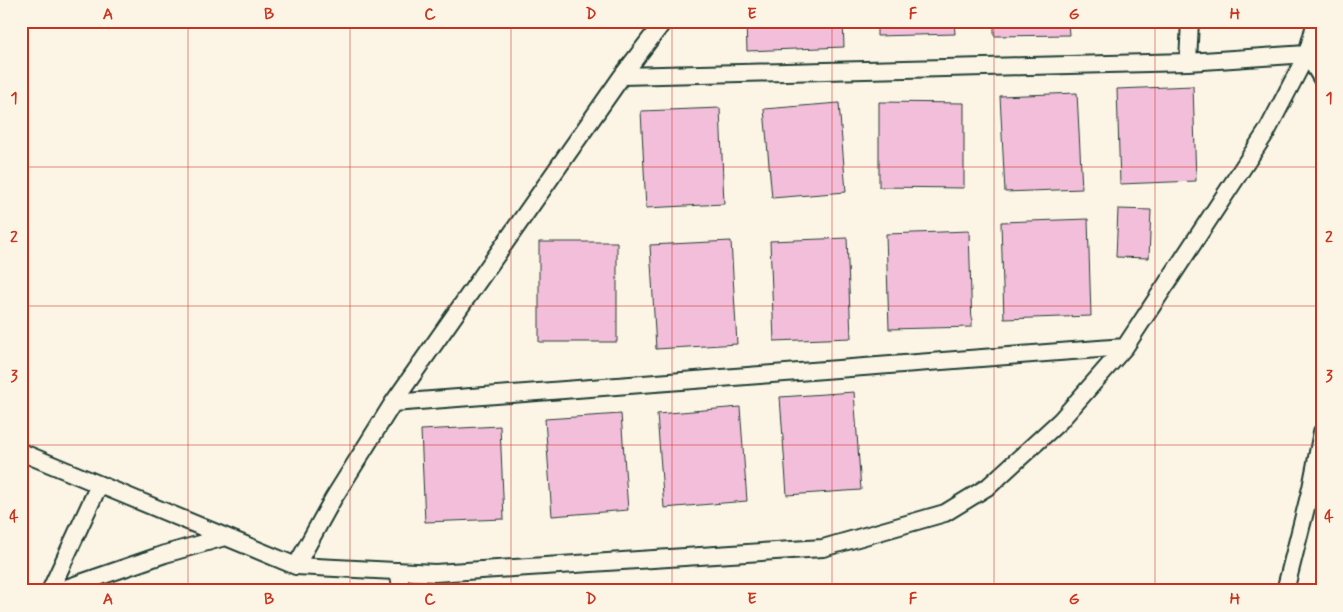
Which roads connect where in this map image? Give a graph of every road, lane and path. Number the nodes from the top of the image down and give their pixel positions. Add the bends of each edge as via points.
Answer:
1 (664, 21) edge
2 (1190, 21) edge
3 (1316, 21) edge
4 (1307, 54) junction
5 (1188, 62) junction
6 (622, 76) junction
7 (1322, 78) edge
8 (1125, 347) junction
9 (393, 403) junction
10 (1322, 432) edge
11 (21, 452) edge
12 (99, 485) junction
13 (225, 537) junction
14 (296, 566) junction
15 (398, 571) junction
16 (50, 591) edge
17 (65, 591) edge
18 (402, 591) edge
19 (1285, 591) edge

1 - 6 street
2 - 5 street
3 - 4 street
4 - 5 street
4 - 7 street
4 - 8 street via 1267,131
5 - 6 street
6 - 9 street
8 - 9 street
8 - 15 street via 1053,427 988,486 946,513 824,548 435,573
9 - 14 street
10 - 19 street
11 - 12 street
12 - 13 street
12 - 16 street
13 - 14 street
13 - 17 street via 165,554
14 - 15 street
15 - 18 street

